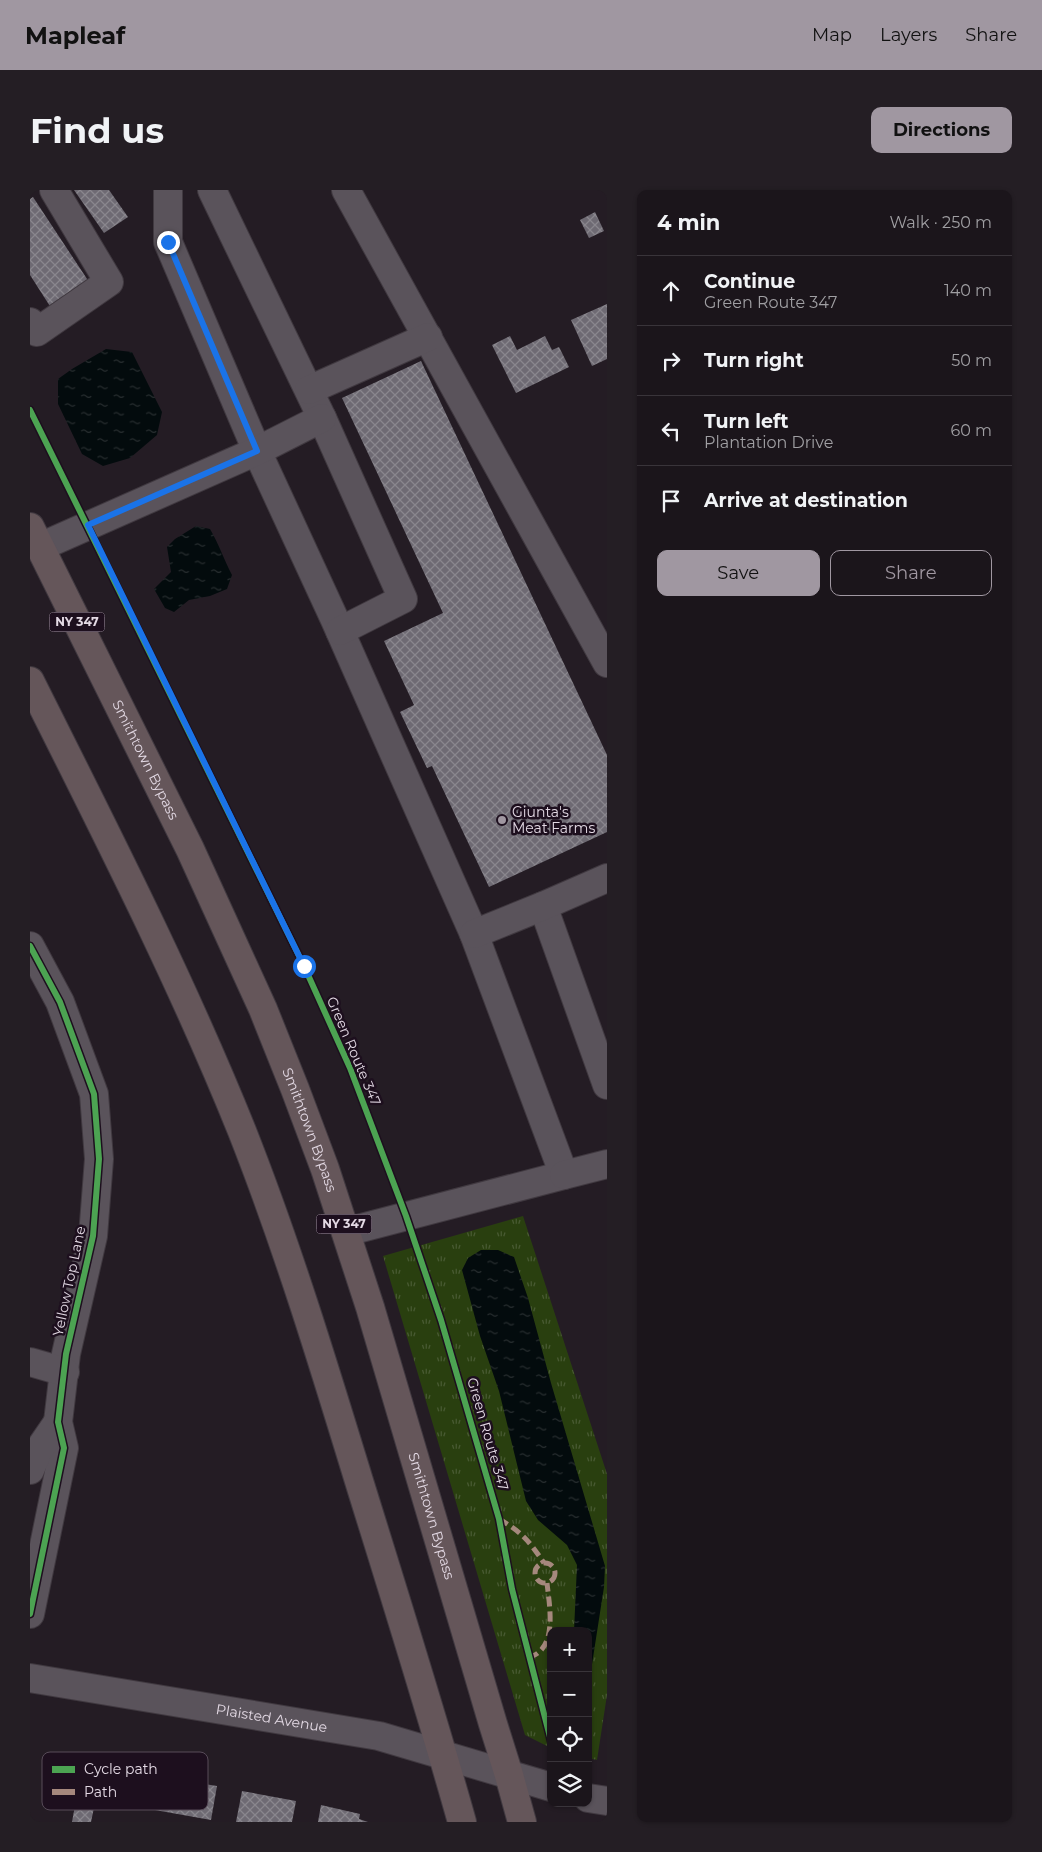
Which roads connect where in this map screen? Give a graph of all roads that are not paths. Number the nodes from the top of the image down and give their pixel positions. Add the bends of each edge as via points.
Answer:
1 (54, 190) edge
2 (168, 190) edge
3 (212, 190) edge
4 (346, 190) edge
5 (30, 322) edge
6 (428, 337) junction
7 (309, 390) junction
8 (322, 418) junction
9 (257, 451) junction
10 (35, 537) edge
11 (340, 631) junction
12 (607, 663) edge
13 (30, 681) edge
14 (607, 878) edge
15 (543, 906) junction
16 (474, 934) junction
17 (30, 946) edge
18 (607, 1085) edge
19 (607, 1164) edge
20 (564, 1175) junction
21 (346, 1232) junction
22 (30, 1362) edge
23 (65, 1372) junction
24 (58, 1422) junction
25 (30, 1470) edge
26 (34, 1570) edge
27 (30, 1614) edge
28 (30, 1678) edge
29 (443, 1755) junction
30 (510, 1775) junction
31 (547, 1786) edge
32 (592, 1799) edge
33 (607, 1801) edge
34 (462, 1822) edge
35 (522, 1822) edge

1 - 5 street via 109,282 37,332
2 - 9 street via 168,242
3 - 7 street
4 - 6 street
6 - 7 street
6 - 12 street
7 - 8 street
8 - 9 street
8 - 11 street via 403,599
9 - 10 street
9 - 11 street
10 - 21 highway, Smithtown Bypass / NY 347 via 190,849 263,1009
11 - 16 street
13 - 29 highway via 173,973 242,1131 300,1292
14 - 15 street
15 - 16 street
15 - 18 street
16 - 20 street
17 - 23 street, Yellow Top Lane via 60,1002 94,1094 99,1159 93,1236 66,1354
19 - 20 street
20 - 21 street
21 - 30 highway, Smithtown Bypass / NY 347
22 - 23 street
23 - 24 street, Yellow Top Lane
24 - 25 street, Yellow Top Lane via 38,1451
24 - 26 street, Yellow Top Lane via 64,1448
26 - 27 street, Yellow Top Lane
28 - 29 street, Plaisted Avenue via 379,1736
29 - 30 street, Plaisted Avenue
29 - 34 highway
30 - 31 street, Plaisted Avenue
30 - 35 highway, Smithtown Bypass / NY 347
32 - 33 street

